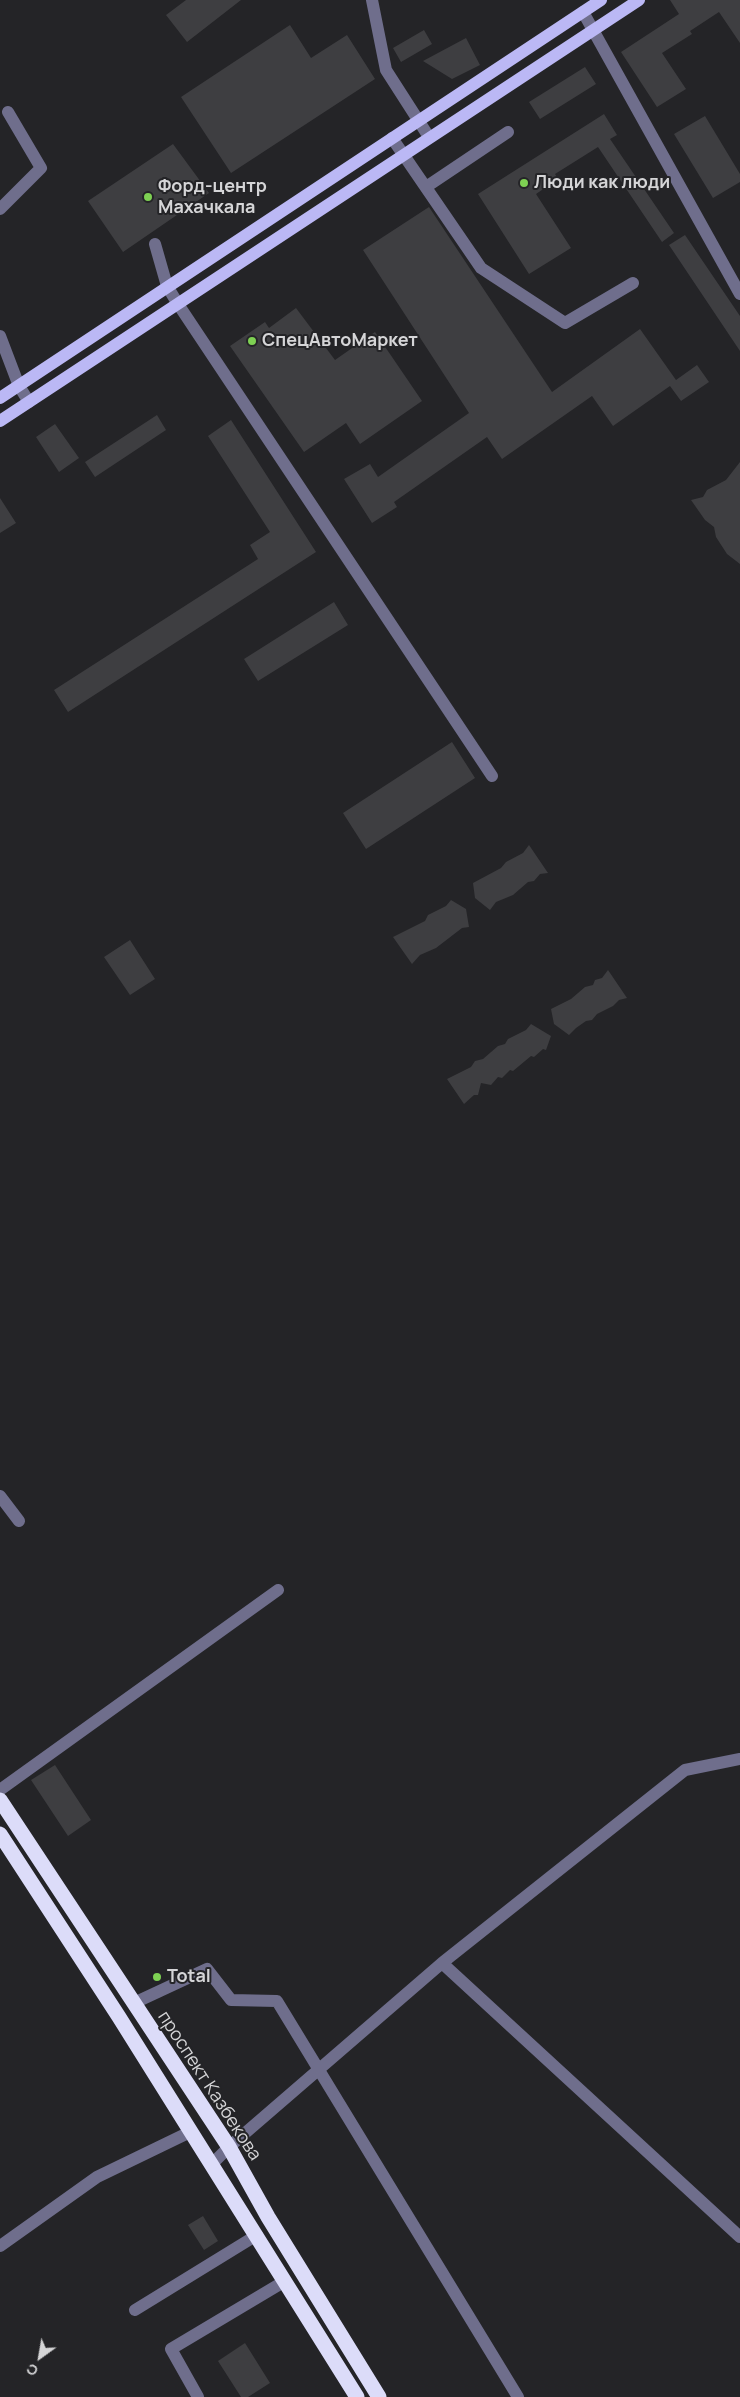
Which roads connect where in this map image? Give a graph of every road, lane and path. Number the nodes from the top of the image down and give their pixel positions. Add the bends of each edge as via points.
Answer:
1 (372, 0) edge
2 (601, 0) edge
3 (638, 0) edge
4 (583, 12) junction
5 (595, 30) junction
6 (8, 112) dead end
7 (418, 121) junction
8 (508, 132) dead end
9 (429, 137) junction
10 (392, 138) junction
11 (403, 154) junction
12 (426, 187) junction
13 (0, 209) edge
14 (155, 244) dead end
15 (633, 283) dead end
16 (167, 286) junction
17 (740, 294) edge
18 (178, 304) junction
19 (0, 336) edge
20 (19, 386) junction
21 (0, 398) edge
22 (28, 402) junction
23 (0, 421) edge
24 (492, 776) dead end
25 (0, 1496) edge
26 (19, 1521) dead end
27 (278, 1590) dead end
28 (740, 1760) edge
29 (0, 1790) edge
30 (0, 1800) edge
31 (0, 1834) edge
32 (442, 1963) junction
33 (134, 2004) junction
34 (318, 2069) junction
35 (190, 2132) junction
36 (229, 2147) junction
37 (212, 2164) junction
38 (257, 2235) junction
39 (740, 2237) edge
40 (0, 2246) edge
41 (286, 2281) junction
42 (135, 2310) dead end
43 (198, 2397) edge
44 (357, 2397) edge
45 (379, 2397) edge
46 (518, 2397) edge

1 - 7 lane via 386,70
2 - 4 main road
3 - 5 main road
4 - 5 lane
4 - 7 main road
5 - 9 main road
5 - 17 lane
6 - 13 lane via 41,168
7 - 9 lane
7 - 10 main road
8 - 12 lane
9 - 11 main road
10 - 11 lane
10 - 16 main road
11 - 12 lane
11 - 18 main road
12 - 15 lane via 481,268 565,323
14 - 16 lane
16 - 18 lane
16 - 20 main road
18 - 22 main road
18 - 24 lane
19 - 20 lane
20 - 21 main road
20 - 22 lane
22 - 23 main road
25 - 26 lane
27 - 29 lane
28 - 32 lane via 685,1770
30 - 33 highway, проспект Казбекова
31 - 35 highway
32 - 34 lane
32 - 39 lane
33 - 34 lane via 207,1969 231,2000 276,2001
33 - 36 highway, проспект Казбекова
34 - 36 lane
34 - 46 lane
35 - 37 highway
35 - 40 lane via 97,2177
36 - 37 lane
36 - 45 highway, проспект Казбекова via 268,2218
37 - 38 highway
38 - 41 highway
38 - 42 lane
41 - 43 lane via 171,2349
41 - 44 highway

